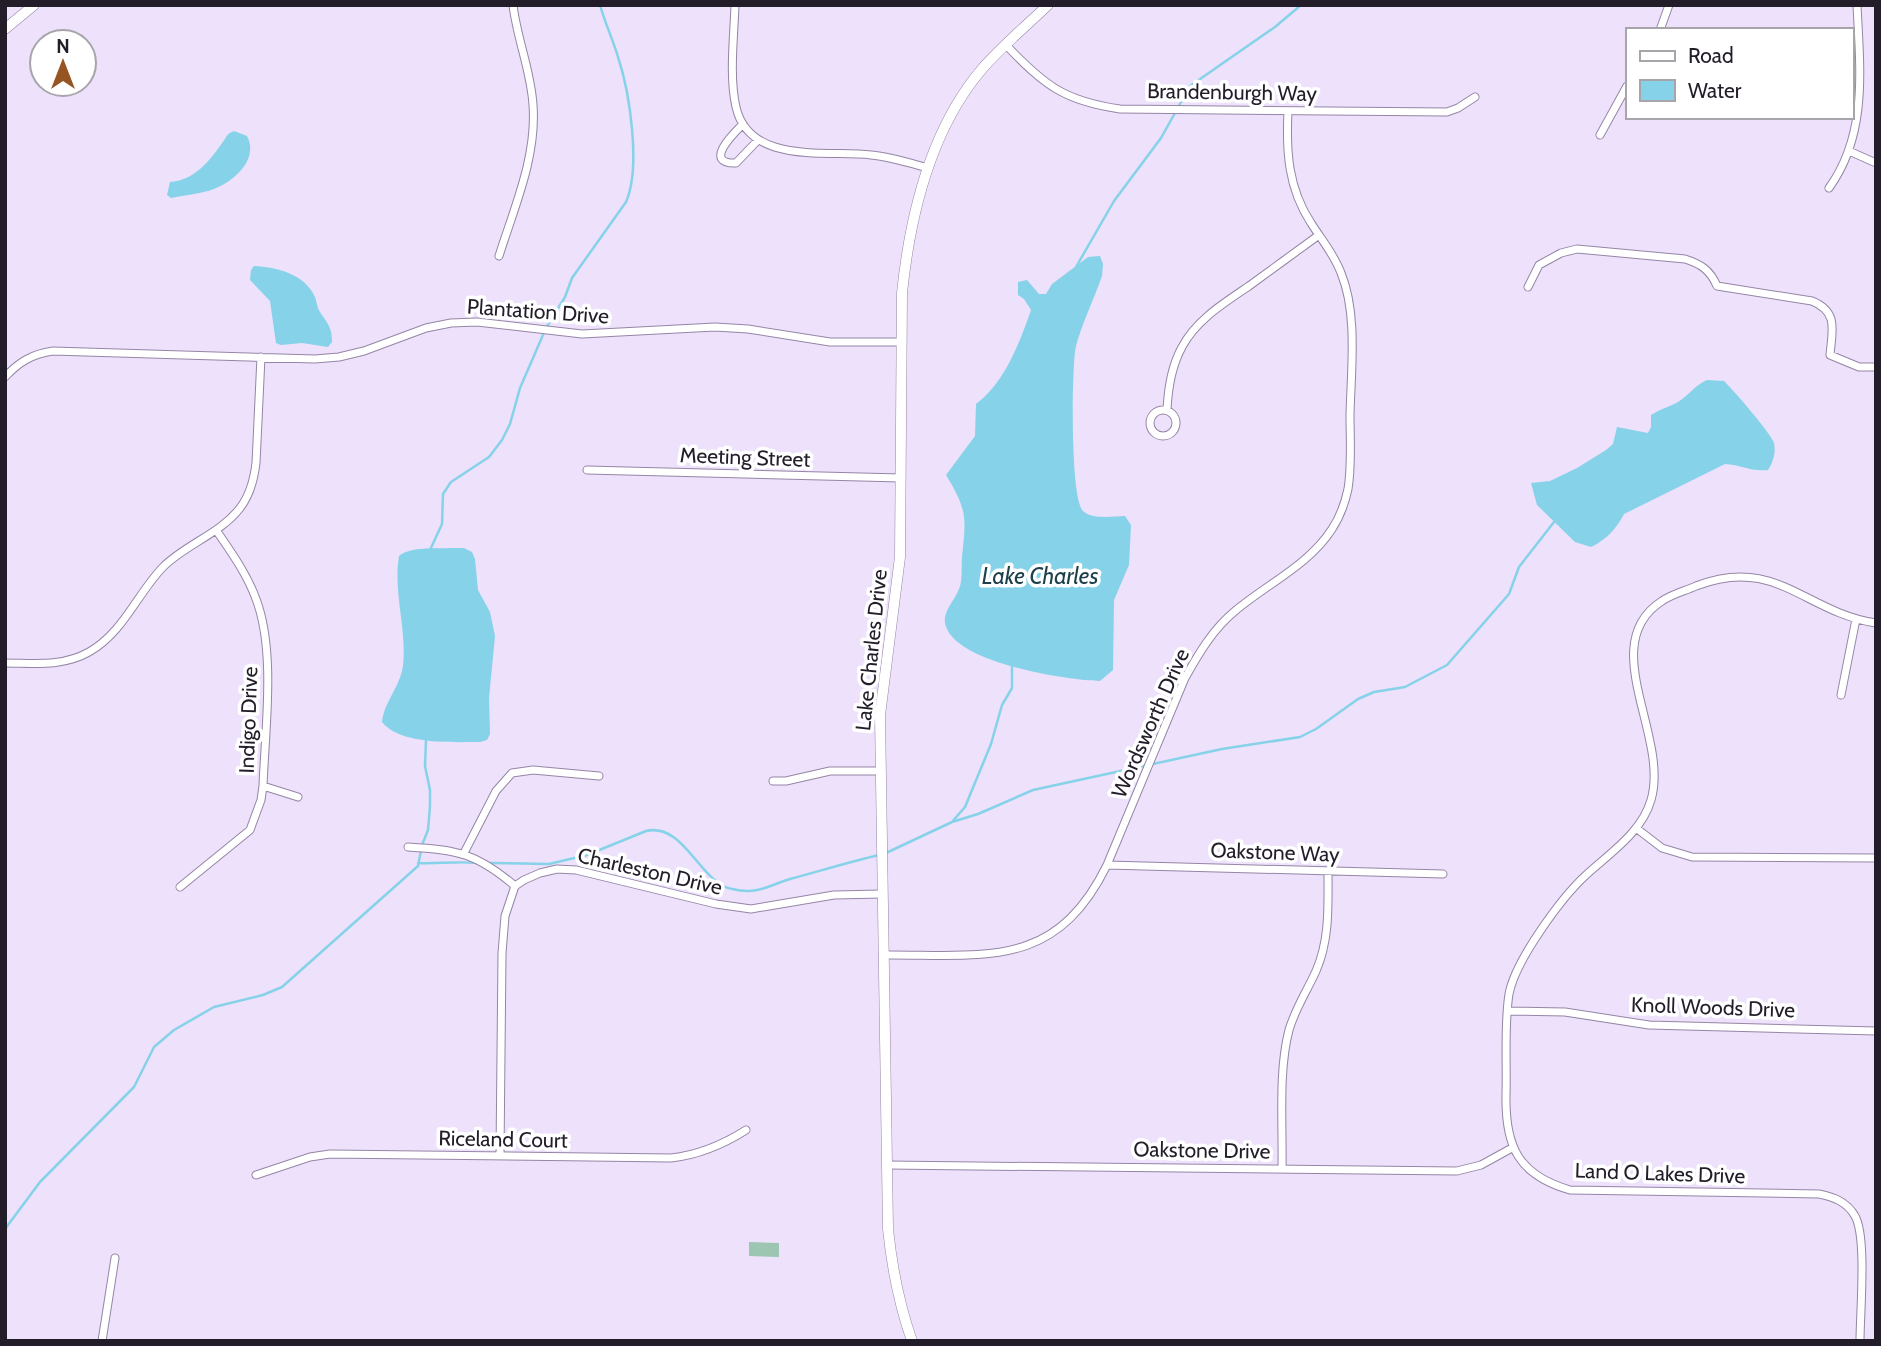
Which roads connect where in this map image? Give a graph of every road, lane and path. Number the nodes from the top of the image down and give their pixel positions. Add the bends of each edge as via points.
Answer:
1 (34, 5) edge
2 (513, 5) edge
3 (735, 5) edge
4 (1048, 5) edge
5 (1669, 5) edge
6 (1857, 5) edge
7 (1661, 28) edge
8 (5, 29) edge
9 (1006, 45) junction
10 (1626, 88) edge
11 (1475, 97) dead end
12 (1288, 111) junction
13 (743, 124) junction
14 (1600, 135) dead end
15 (758, 140) junction
16 (1849, 151) junction
17 (1876, 163) edge
18 (929, 168) junction
19 (1829, 188) dead end
20 (1319, 235) junction
21 (499, 256) dead end
22 (1528, 287) dead end
23 (901, 342) junction
24 (261, 357) junction
25 (5, 359) edge
26 (1876, 367) edge
27 (13, 368) junction
28 (5, 377) edge
29 (1167, 410) dead end
30 (587, 470) dead end
31 (901, 478) junction
32 (216, 530) junction
33 (1856, 620) junction
34 (1876, 623) edge
35 (5, 663) edge
36 (1841, 695) dead end
37 (880, 771) junction
38 (599, 776) dead end
39 (773, 781) dead end
40 (263, 786) junction
41 (298, 797) dead end
42 (1636, 828) junction
43 (408, 847) dead end
44 (464, 853) junction
45 (1876, 858) edge
46 (1107, 865) junction
47 (1328, 871) junction
48 (1443, 874) dead end
49 (515, 886) junction
50 (180, 887) dead end
51 (882, 894) junction
52 (883, 955) junction
53 (1508, 1010) junction
54 (1876, 1031) edge
55 (746, 1130) dead end
56 (1512, 1148) junction
57 (500, 1155) junction
58 (887, 1165) junction
59 (1282, 1169) junction
60 (256, 1175) dead end
61 (115, 1258) dead end
62 (102, 1341) edge
63 (912, 1341) edge
64 (1860, 1341) edge

1 - 8 street
2 - 21 street via 534,120 527,166
3 - 13 street via 734,94
4 - 9 street, Lake Charles Drive
5 - 7 street
6 - 16 street via 1860,90
9 - 12 street, Brandenburgh Way via 1049,86 1093,105
9 - 18 street, Lake Charles Drive via 959,102
10 - 14 street
11 - 12 street, Brandenburgh Way via 1447,112
12 - 20 street, Wordsworth Drive via 1286,147 1291,178
13 - 15 street
13 - 15 street via 722,147 723,160 736,163
15 - 18 street via 782,149 871,155
16 - 17 street
16 - 19 street
18 - 23 street, Lake Charles Drive via 906,254
20 - 29 street via 1195,328 1174,365
20 - 46 street, Wordsworth Drive via 1341,272 1351,312 1350,472 1344,505 1317,548 1235,611 1200,650
22 - 26 street via 1539,265 1577,249 1685,259 1710,271 1717,286 1824,306 1832,316 1830,355 1859,367
23 - 24 street, Plantation Drive via 830,342 715,327 582,334 477,322 426,328 339,357
23 - 31 street, Lake Charles Drive
24 - 27 street, Plantation Drive via 52,351 31,356
24 - 32 street via 254,480 239,508
25 - 27 street
27 - 28 street, Plantation Drive
30 - 31 street, Meeting Street
31 - 37 street, Lake Charles Drive via 900,557 880,715
32 - 35 street via 164,566 117,629 98,646 61,662
32 - 40 street, Indigo Drive via 248,579 264,624
33 - 34 street
33 - 36 street
33 - 42 street via 1773,582 1744,576 1711,580 1651,609 1638,627 1632,650 1655,776 1650,803
37 - 39 street via 830,771
37 - 51 street, Lake Charles Drive
38 - 44 street via 533,770 512,773 496,791
40 - 41 street
40 - 50 street, Indigo Drive via 250,830
42 - 45 street via 1662,848 1692,857
42 - 53 street via 1577,883 1534,943 1513,980
43 - 44 street
44 - 49 street
46 - 47 street, Oakstone Way
46 - 52 street, Wordsworth Drive via 1077,914 1031,945 992,953
47 - 48 street, Oakstone Way
47 - 59 street via 1325,947 1294,1013 1286,1045
49 - 51 street, Charleston Drive via 557,869 751,909 834,895
49 - 57 street via 505,916 502,953
51 - 52 street, Lake Charles Drive
52 - 58 street, Lake Charles Drive
53 - 54 street, Knoll Woods Drive via 1565,1012 1649,1025
53 - 56 street via 1506,1119
55 - 57 street, Riceland Court via 701,1151 671,1158
56 - 59 street, Oakstone Drive via 1481,1165 1457,1171
56 - 64 street, Land O Lakes Drive via 1537,1176 1570,1190 1819,1195 1840,1201 1854,1214 1861,1233
57 - 60 street, Riceland Court via 330,1154
58 - 59 street, Oakstone Drive
58 - 63 street, Lake Charles Drive via 892,1268
61 - 62 street

